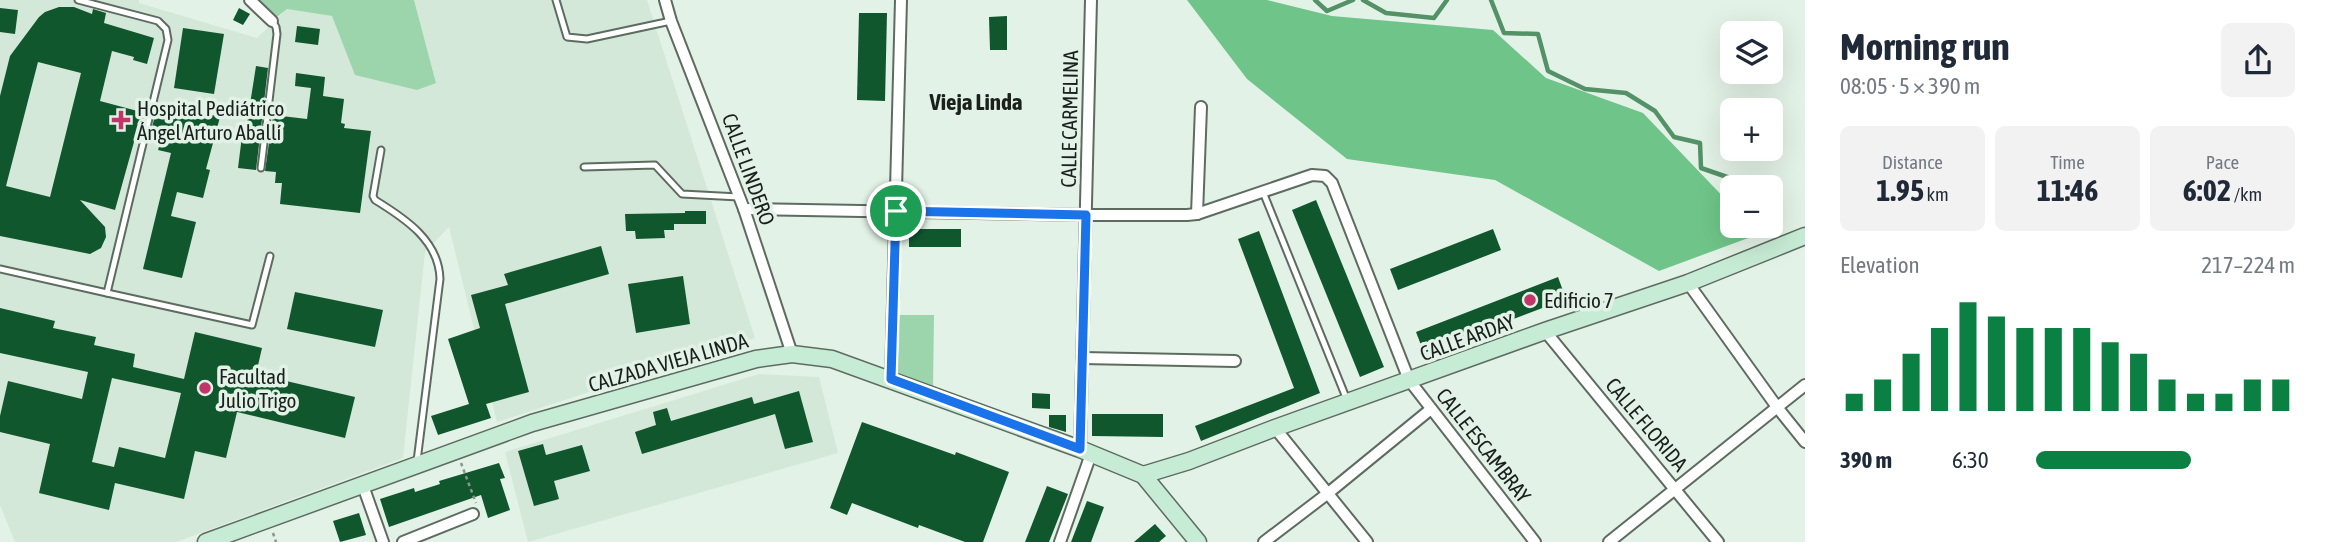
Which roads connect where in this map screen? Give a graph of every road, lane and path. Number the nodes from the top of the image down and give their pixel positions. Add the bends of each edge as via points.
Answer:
1 (78, 0) edge
2 (250, 0) edge
3 (556, 0) edge
4 (665, 0) edge
5 (901, 0) edge
6 (1091, 0) edge
7 (272, 21) joint
8 (671, 21) junction
9 (1201, 107) dead end
10 (381, 150) dead end
11 (584, 167) dead end
12 (261, 168) dead end
13 (1263, 192) junction
14 (739, 197) junction
15 (744, 209) junction
16 (896, 211) junction
17 (1197, 214) junction
18 (1086, 215) junction
19 (1805, 236) edge
20 (270, 256) dead end
21 (2, 271) edge
22 (1688, 283) junction
23 (107, 293) junction
24 (1545, 331) junction
25 (792, 354) junction
26 (1082, 358) junction
27 (1236, 361) dead end
28 (891, 379) junction
29 (1409, 380) junction
30 (1805, 385) edge
31 (1348, 402) junction
32 (1777, 407) junction
33 (1431, 409) junction
34 (1275, 428) junction
35 (1805, 442) edge
36 (457, 450) junction
37 (1085, 452) junction
38 (417, 464) junction
39 (1143, 475) junction
40 (362, 483) junction
41 (1675, 488) junction
42 (1327, 494) junction
43 (473, 514) joint
44 (206, 542) edge
45 (383, 542) edge
46 (403, 542) edge
47 (1060, 542) edge
48 (1198, 542) edge
49 (1264, 542) edge
50 (1367, 542) edge
51 (1535, 542) edge
52 (1609, 542) edge
53 (1718, 542) edge

1 - 23 lane via 158,21 168,40
2 - 7 street
3 - 8 lane via 567,37 576,39
4 - 8 street, CALLE LINDERO
5 - 16 street
6 - 18 street, CALLE CARMELINA
7 - 12 lane via 277,34
8 - 14 street, CALLE LINDERO
9 - 17 street
10 - 38 lane via 375,200 418,232 440,265
11 - 14 lane via 655,164 682,194
13 - 17 street
13 - 29 street, CALLE ESCAMBRAY via 1306,176 1325,176 1332,183
13 - 31 lane
14 - 15 street, CALLE LINDERO
15 - 16 street
15 - 25 street, CALLE LINDERO
16 - 18 street
16 - 28 street
17 - 18 street
18 - 26 street, CALLE CARMELINA
19 - 22 street, CALLE ARDAY
20 - 23 lane via 252,325
21 - 23 lane
22 - 24 street, CALLE ARDAY
22 - 32 street
24 - 29 street, CALLE ARDAY
24 - 41 street, CALLE FLORIDA
25 - 28 street, CALZADA VIEJA LINDA via 832,359
25 - 36 street, CALZADA VIEJA LINDA via 755,359 663,385
26 - 27 street
26 - 37 street, CALLE CARMELINA
28 - 37 street, CALZADA VIEJA LINDA
29 - 31 street, CALLE ARDAY
29 - 33 street, CALLE ESCAMBRAY
30 - 32 street
31 - 34 street, CALLE ARDAY
32 - 35 street
32 - 41 street
33 - 42 street
33 - 51 street, CALLE ESCAMBRAY
34 - 39 street, CALLE ARDAY
34 - 42 street
36 - 38 street, CALZADA VIEJA LINDA
36 - 43 path via 478,511
37 - 39 street, CALZADA VIEJA LINDA
37 - 47 street, CALLE CARMELINA
38 - 40 street, CALZADA VIEJA LINDA
39 - 48 street
40 - 44 street, CALZADA VIEJA LINDA
40 - 45 street
41 - 52 street
41 - 53 street, CALLE FLORIDA
42 - 49 street
42 - 50 street
43 - 46 street

